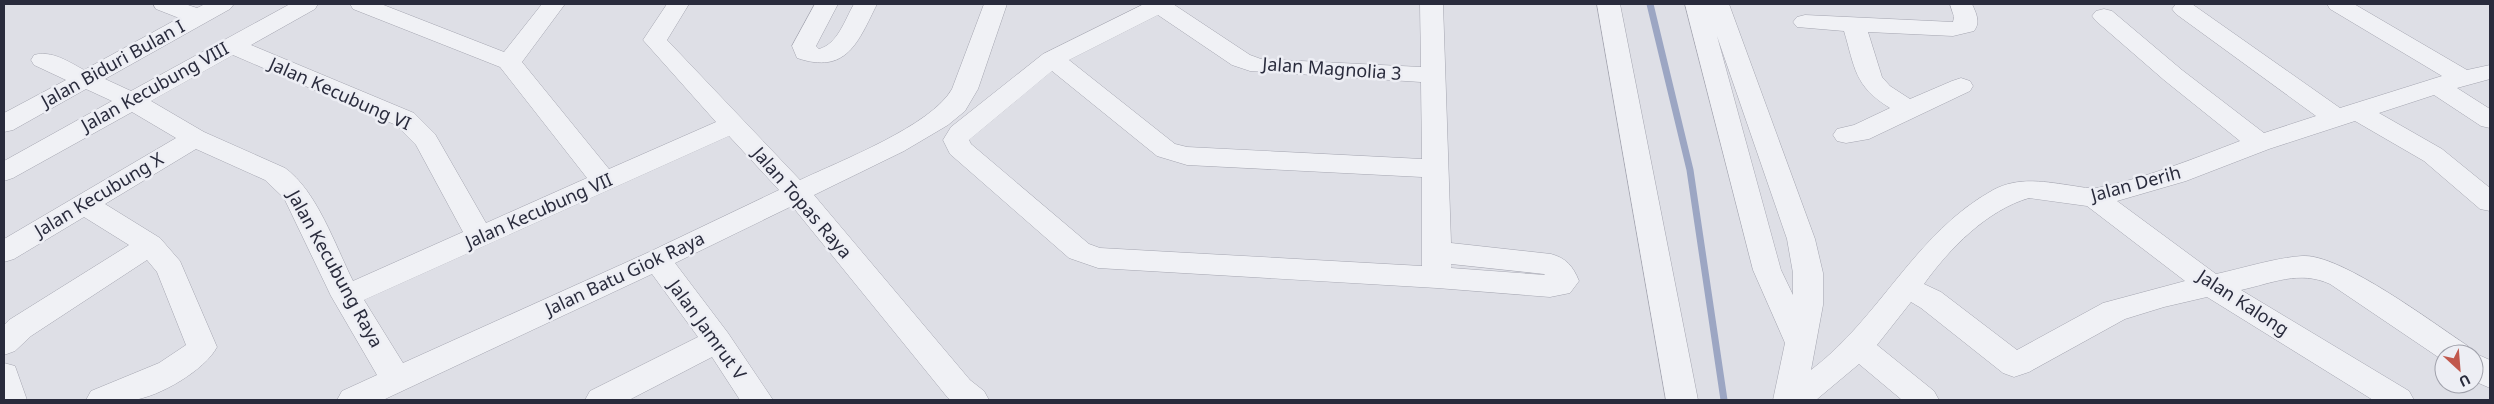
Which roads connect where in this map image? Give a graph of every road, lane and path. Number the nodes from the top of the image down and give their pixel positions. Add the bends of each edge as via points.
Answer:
1 (164, 4) edge
2 (222, 4) edge
3 (307, 4) edge
4 (361, 4) edge
5 (554, 4) edge
6 (678, 4) edge
7 (826, 4) edge
8 (865, 4) edge
9 (996, 4) edge
10 (1160, 4) edge
11 (1432, 4) edge
12 (1608, 4) edge
13 (1696, 4) edge
14 (1717, 4) edge
15 (1961, 4) edge
16 (2338, 4) edge
17 (2184, 9) dead end
18 (2104, 16) dead end
19 (199, 17) junction
20 (1805, 22) dead end
21 (1854, 25) junction
22 (230, 45) junction
23 (1052, 59) junction
24 (44, 60) dead end
25 (509, 62) junction
26 (2490, 72) edge
27 (1434, 75) junction
28 (2463, 78) junction
29 (87, 80) junction
30 (1961, 86) dead end
31 (2438, 87) junction
32 (130, 100) junction
33 (1909, 109) junction
34 (2347, 115) junction
35 (2490, 120) edge
36 (4, 124) edge
37 (732, 125) junction
38 (1846, 135) dead end
39 (195, 138) junction
40 (2260, 143) junction
41 (1436, 169) junction
42 (4, 172) edge
43 (605, 182) junction
44 (796, 192) junction
45 (2094, 198) junction
46 (2490, 202) edge
47 (84, 204) junction
48 (480, 237) junction
49 (150, 244) junction
50 (4, 252) edge
51 (657, 260) junction
52 (2212, 286) junction
53 (1906, 287) junction
54 (346, 296) junction
55 (717, 341) junction
56 (1800, 342) junction
57 (4, 344) edge
58 (2442, 344) edge
59 (1858, 346) junction
60 (4, 375) edge
61 (396, 379) junction
62 (11, 400) edge
63 (102, 400) edge
64 (353, 400) edge
65 (601, 400) edge
66 (757, 400) edge
67 (973, 400) edge
68 (1682, 400) edge
69 (1789, 400) edge
70 (1794, 400) edge
71 (1923, 400) edge
72 (2398, 400) edge

1 - 19 street
2 - 19 street, Jalan Biduri Bulan I
3 - 22 street, Jalan Kecubung VIII
4 - 25 street
5 - 25 street
6 - 37 street, Jalan Topas Raya via 655,40
7 - 8 street via 804,46 806,53 812,56 827,56 842,48
9 - 44 street, Jalan Batu Giok Raya via 956,106 895,144
10 - 23 street
10 - 27 street, Jalan Magnolia 3 via 1241,60 1259,66
11 - 27 street
12 - 68 street
13 - 56 street via 1767,270
14 - 56 street via 1801,239 1808,281 1808,305
15 - 21 street via 1966,26 1952,29
16 - 28 street
17 - 34 street
18 - 40 street
19 - 29 street, Jalan Biduri Bulan I
20 - 21 street
21 - 33 street via 1870,79 1881,92
22 - 32 street, Jalan Kecubung VIII
22 - 48 street, Jalan Kecubung VI via 405,119 426,140
23 - 41 street via 1166,150 1187,156
23 - 41 street via 960,133 956,140 966,156 1079,251 1098,258 1437,264
24 - 29 street, Jalan Kecubung Raya
25 - 43 street
26 - 28 street, Jalan Derih
27 - 41 street
28 - 31 street, Jalan Derih
29 - 32 street, Jalan Kecubung Raya
29 - 36 street, Jalan Biduri Bulan I
30 - 33 street
31 - 34 street, Jalan Derih
31 - 35 street
32 - 39 street, Jalan Kecubung Raya
32 - 42 street, Jalan Kecubung VIII
33 - 38 street via 1860,133
34 - 40 street, Jalan Derih
34 - 46 street via 2433,155
37 - 43 street, Jalan Kecubung VII
37 - 44 street, Jalan Topas Raya
39 - 47 street, Jalan Kecubung X
39 - 54 street, Jalan Kecubung Raya via 286,182 296,194
40 - 45 street, Jalan Derih via 2176,175
43 - 48 street, Jalan Kecubung VII
44 - 51 street, Jalan Batu Giok Raya
44 - 67 street, Jalan Topas Raya via 959,389
45 - 52 street, Jalan Kalong
45 - 53 street, Jalan Derih via 2029,189 2004,196 1962,224
47 - 49 street
47 - 50 street, Jalan Kecubung X
48 - 54 street, Jalan Kecubung VII
49 - 57 street via 20,328
49 - 63 street via 170,268 202,347 183,365
51 - 55 street, Jalan Jamrut V
51 - 61 street, Jalan Batu Giok Raya
52 - 53 street via 2114,311 2014,365 1946,310
52 - 58 street via 2303,266 2320,268 2340,277
52 - 72 street, Jalan Kalong
53 - 59 street, Jalan Derih
54 - 61 street, Jalan Kecubung Raya
55 - 65 street
55 - 66 street, Jalan Jamrut V
56 - 69 street
59 - 70 street, Jalan Derih
59 - 71 street
60 - 62 street
61 - 64 street, Jalan Batu Giok Raya

